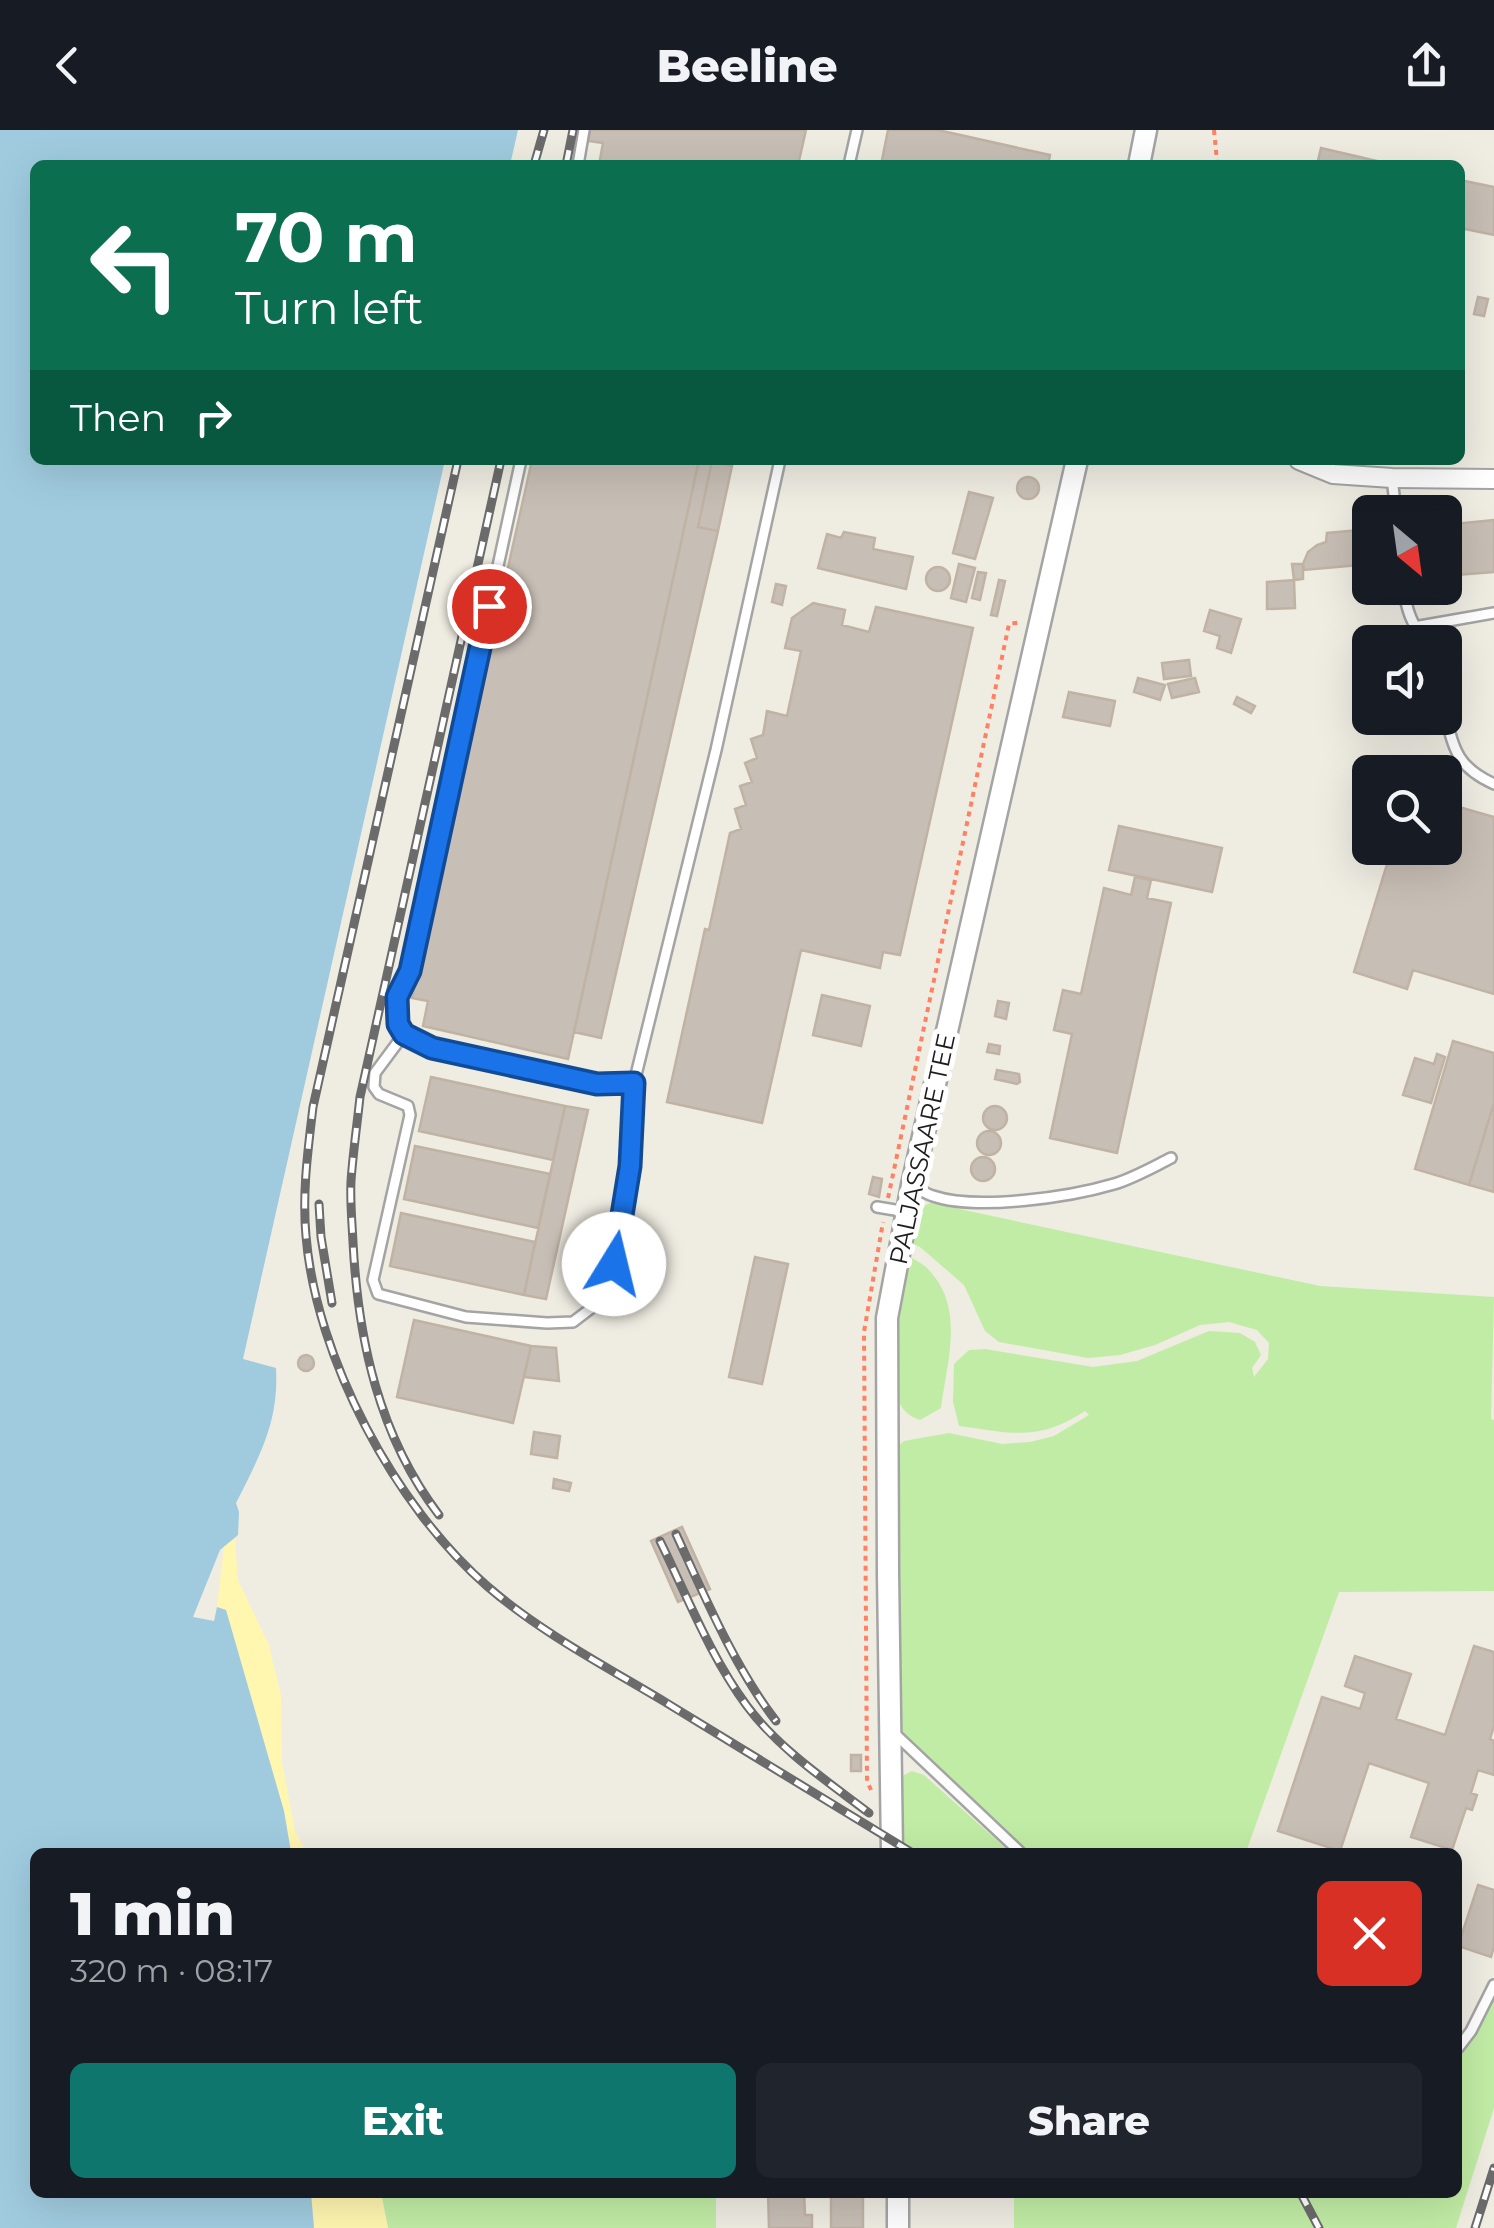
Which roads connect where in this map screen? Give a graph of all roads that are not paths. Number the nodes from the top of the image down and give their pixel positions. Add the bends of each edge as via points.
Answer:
1 (584, 130) edge
2 (857, 130) edge
3 (1146, 130) edge
4 (579, 160) edge
5 (850, 160) edge
6 (1139, 160) edge
7 (520, 465) edge
8 (779, 465) edge
9 (1076, 465) edge
10 (1311, 465) edge
11 (1392, 478) junction
12 (1494, 478) edge
13 (1394, 495) edge
14 (1494, 613) edge
15 (1425, 625) edge
16 (1450, 735) edge
17 (1494, 784) edge
18 (404, 1034) junction
19 (634, 1083) junction
20 (1172, 1158) dead end
21 (912, 1185) junction
22 (876, 1207) dead end
23 (907, 1212) junction
24 (891, 1730) junction
25 (892, 1848) edge
26 (1016, 1848) edge
27 (1494, 1984) edge
28 (1462, 2043) edge
29 (898, 2198) edge
30 (898, 2228) edge

1 - 4 lane
2 - 5 lane
3 - 6 street
7 - 18 lane via 410,971 397,997
8 - 19 lane
9 - 21 street, PALJASSAARE TEE
10 - 11 street via 1333,474
11 - 12 street
11 - 13 lane
14 - 15 lane
16 - 17 lane via 1463,765
18 - 19 lane via 432,1048 597,1084
18 - 19 lane via 375,1074 379,1094 408,1106 410,1115 373,1280 378,1294 466,1317 573,1322 598,1303 614,1264 630,1166
20 - 21 lane via 1114,1184 1019,1200 971,1203
21 - 23 street, PALJASSAARE TEE
22 - 23 lane
23 - 24 street, PALJASSAARE TEE via 888,1318
24 - 25 street, PALJASSAARE TEE
24 - 26 lane
27 - 28 lane
29 - 30 street

